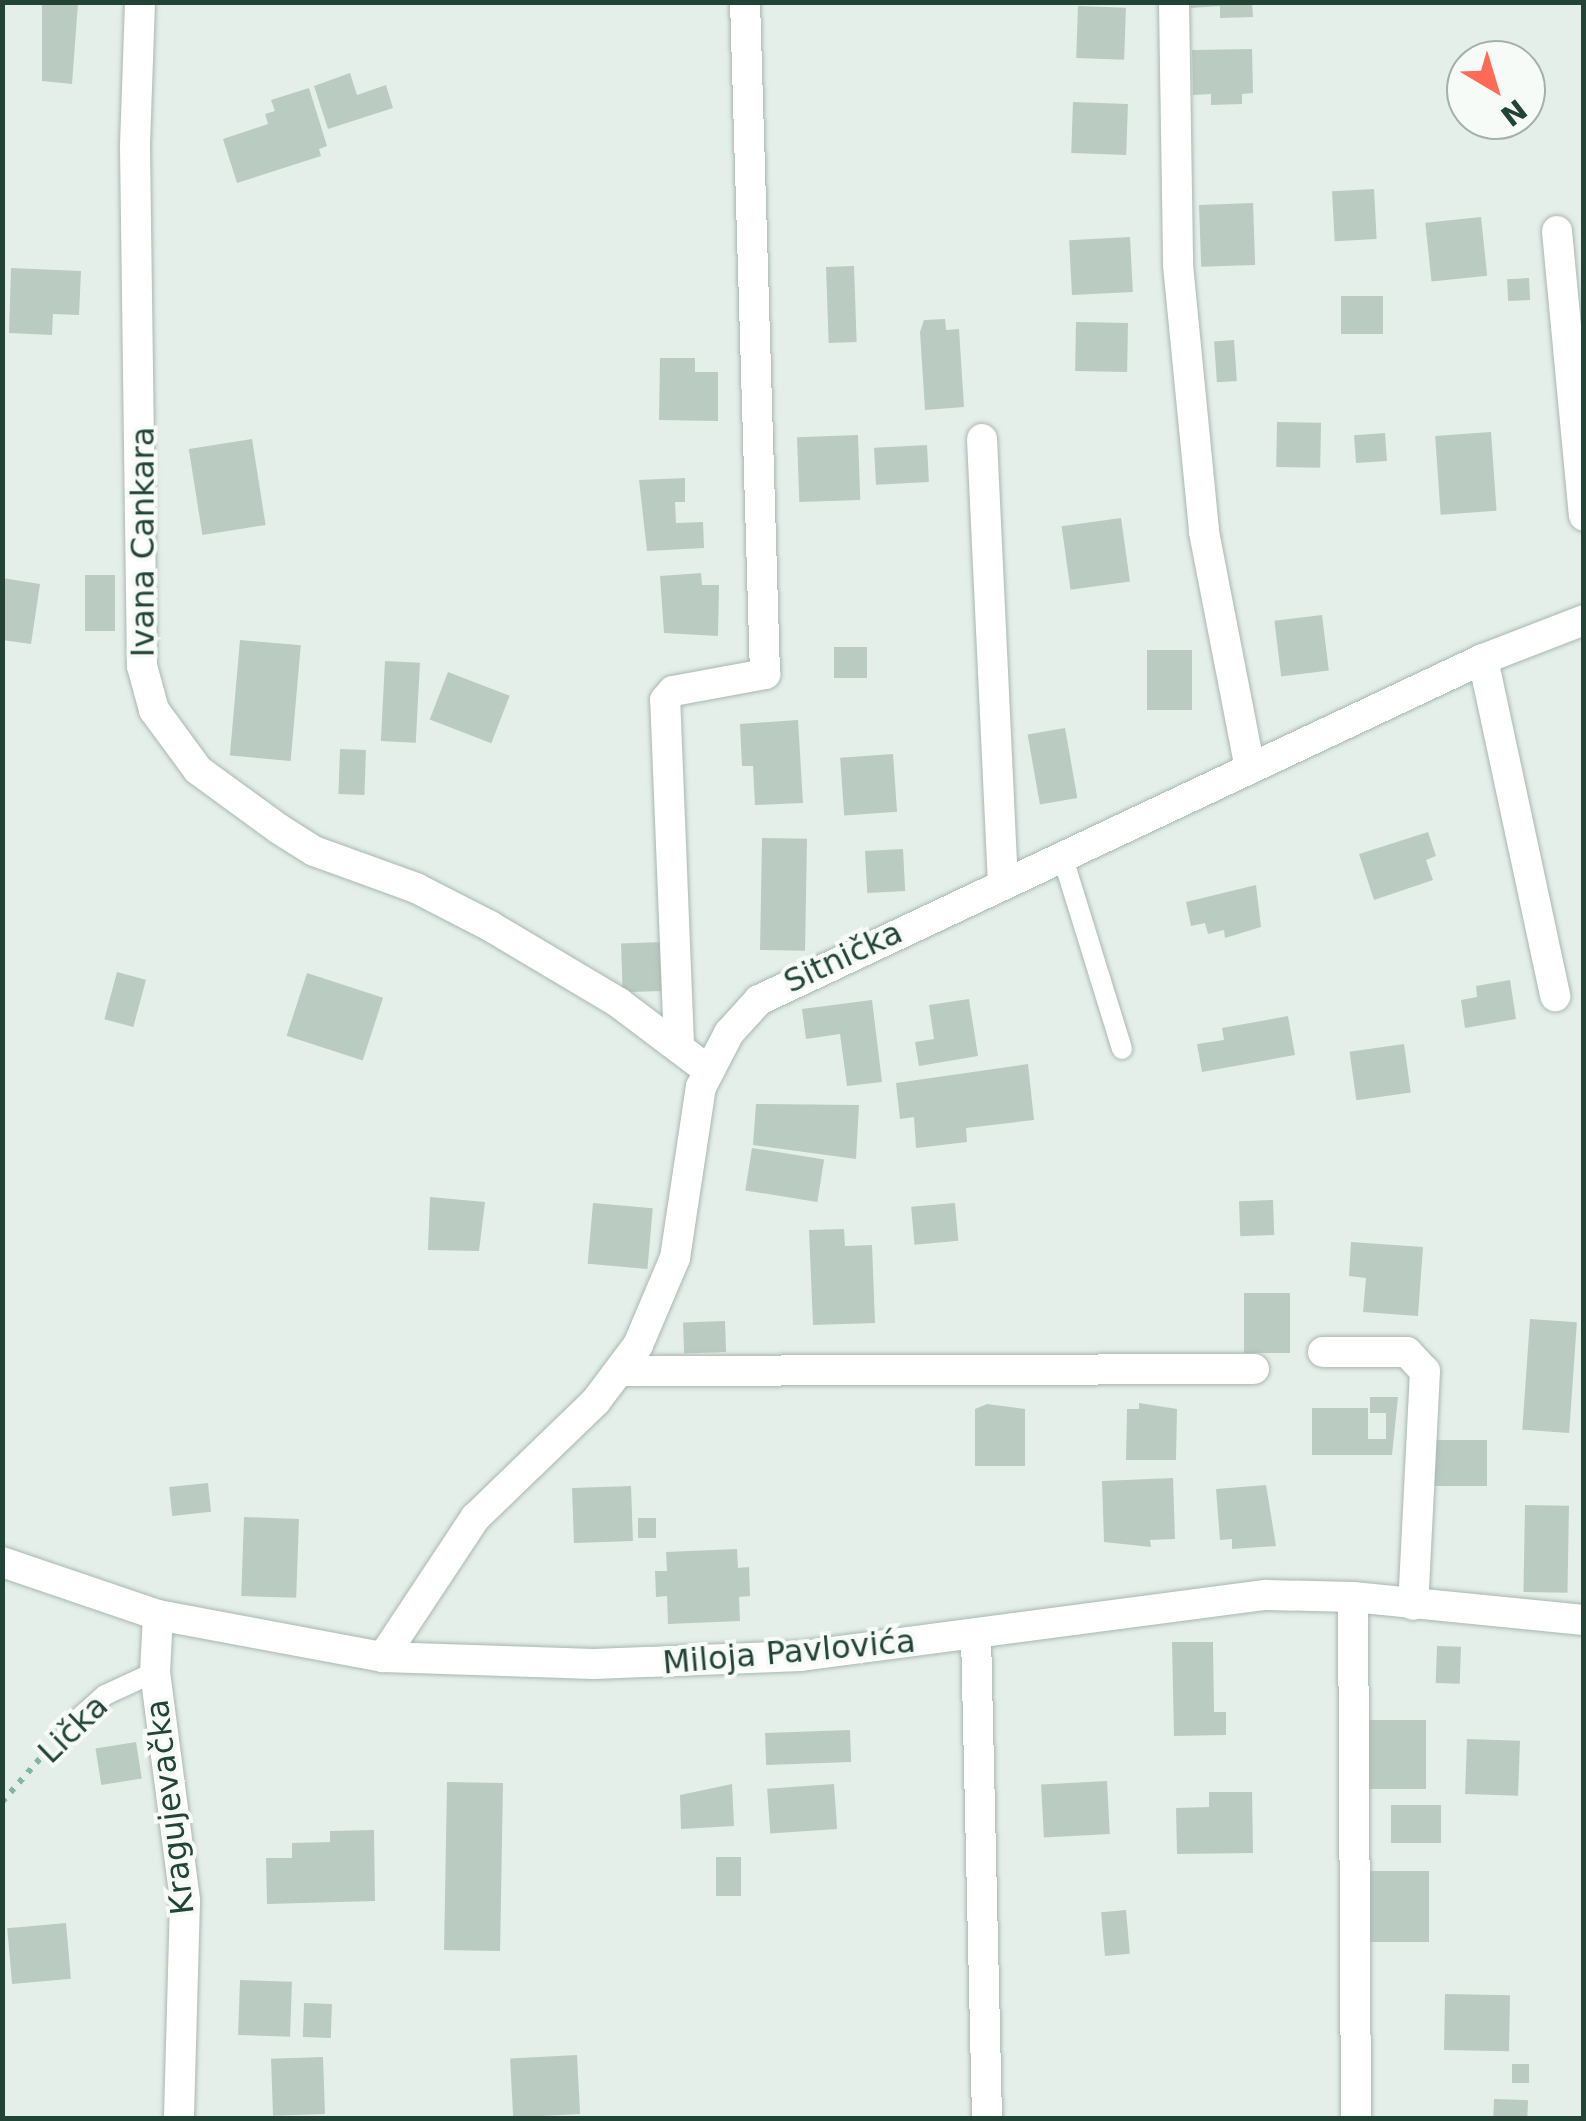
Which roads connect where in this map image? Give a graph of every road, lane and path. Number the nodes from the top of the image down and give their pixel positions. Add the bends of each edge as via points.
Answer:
1 (140, 2) edge
2 (745, 2) edge
3 (1174, 2) edge
4 (1558, 231) dead end
5 (982, 439) dead end
6 (1584, 516) edge
7 (1584, 620) edge
8 (1483, 658) junction
9 (1250, 768) junction
10 (1062, 856) junction
11 (1002, 882) junction
12 (1555, 996) dead end
13 (679, 1044) junction
14 (1122, 1049) dead end
15 (708, 1070) junction
16 (1323, 1352) dead end
17 (1254, 1369) dead end
18 (622, 1371) junction
19 (2, 1562) edge
20 (1353, 1597) junction
21 (1413, 1605) junction
22 (158, 1615) junction
23 (1584, 1620) edge
24 (976, 1634) junction
25 (383, 1658) junction
26 (154, 1672) junction
27 (67, 1729) joint
28 (2, 1802) edge
29 (179, 2118) edge
30 (986, 2118) edge
31 (1356, 2118) edge

1 - 13 street, Ivana Cankara via 135,147 142,666 154,710 198,770 279,829 490,926
2 - 13 street via 765,674 674,691 665,700
3 - 9 street via 1178,265 1204,532
4 - 6 street
5 - 11 street
7 - 8 street, Sitnička
8 - 9 street, Sitnička
8 - 12 street
9 - 10 street, Sitnička
10 - 11 street, Sitnička
10 - 14 lane
11 - 15 street, Sitnička via 776,987 742,1016
13 - 15 street, Ivana Cankara
15 - 18 street, Sitnička via 666,1290
16 - 21 street via 1407,1352 1425,1371
17 - 18 street
18 - 25 street, Sitnička via 475,1518
19 - 22 street, Miloja Pavlovića
20 - 21 street, Miloja Pavlovića
20 - 24 street, Miloja Pavlovića via 1212,1601
20 - 31 street
21 - 23 street, Miloja Pavlovića
22 - 25 street, Miloja Pavlovića
22 - 26 street, Kragujevačka
24 - 25 street, Miloja Pavlovića via 709,1663
24 - 30 street
26 - 27 lane, Lička via 105,1695
26 - 29 street, Kragujevačka via 186,1901
27 - 28 path, Lička

